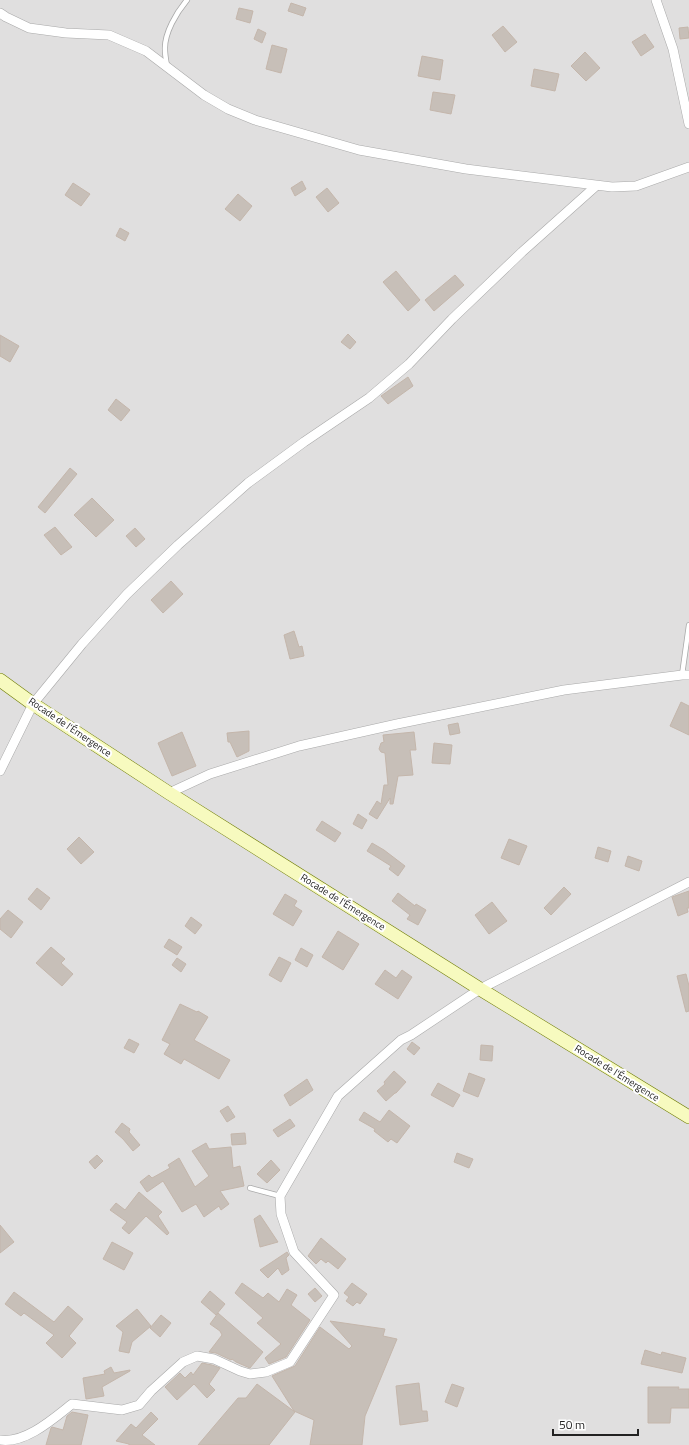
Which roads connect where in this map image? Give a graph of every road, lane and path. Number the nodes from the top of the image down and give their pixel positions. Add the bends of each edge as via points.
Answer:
1 (187, 0) edge
2 (656, 0) edge
3 (0, 13) edge
4 (167, 68) junction
5 (687, 102) edge
6 (689, 124) edge
7 (689, 167) edge
8 (596, 186) junction
9 (689, 625) edge
10 (686, 675) edge
11 (0, 680) edge
12 (33, 704) junction
13 (0, 770) edge
14 (169, 793) junction
15 (689, 882) edge
16 (480, 989) junction
17 (689, 1118) edge
18 (250, 1188) dead end
19 (280, 1196) junction
20 (0, 1440) edge

1 - 4 lane via 177,13 164,48
2 - 5 street via 673,49
3 - 4 street via 29,28 109,35 146,51
4 - 8 street via 228,109 307,136 359,150 466,169
5 - 6 street
7 - 8 street via 636,186
8 - 12 street via 522,252 409,364 370,398 248,483 178,545 126,594
9 - 10 lane
10 - 14 street via 564,690 298,746 210,774
11 - 12 street, Rocade de l'Émergence
12 - 13 street
12 - 14 street, Rocade de l'Émergence
14 - 16 street, Rocade de l'Émergence
15 - 16 street
16 - 17 street, Rocade de l'Émergence
16 - 19 street via 401,1040 338,1096
18 - 19 lane
19 - 20 street via 281,1214 294,1252 334,1295 290,1362 266,1372 250,1374 214,1359 197,1356 183,1362 139,1405 122,1410 72,1404 29,1434 9,1441

